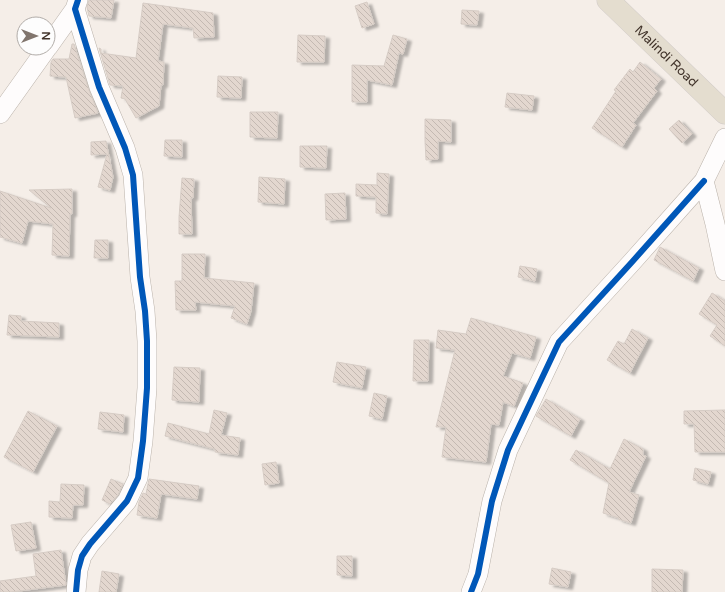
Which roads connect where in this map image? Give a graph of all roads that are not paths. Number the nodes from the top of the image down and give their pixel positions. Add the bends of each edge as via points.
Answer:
1 (608, 0) edge
2 (76, 5) edge
3 (56, 35) edge
4 (42, 56) edge
5 (725, 113) edge
6 (0, 114) edge
7 (725, 138) edge
8 (704, 182) junction
9 (725, 271) edge
10 (76, 592) edge
11 (471, 592) edge

1 - 5 highway, Malindi Road
2 - 3 street
2 - 10 street via 99,87 125,148 133,176 145,311 148,388 138,478 127,501 82,556
4 - 6 street
7 - 8 street
8 - 9 street
8 - 11 street via 559,342 508,450 492,501 478,574

